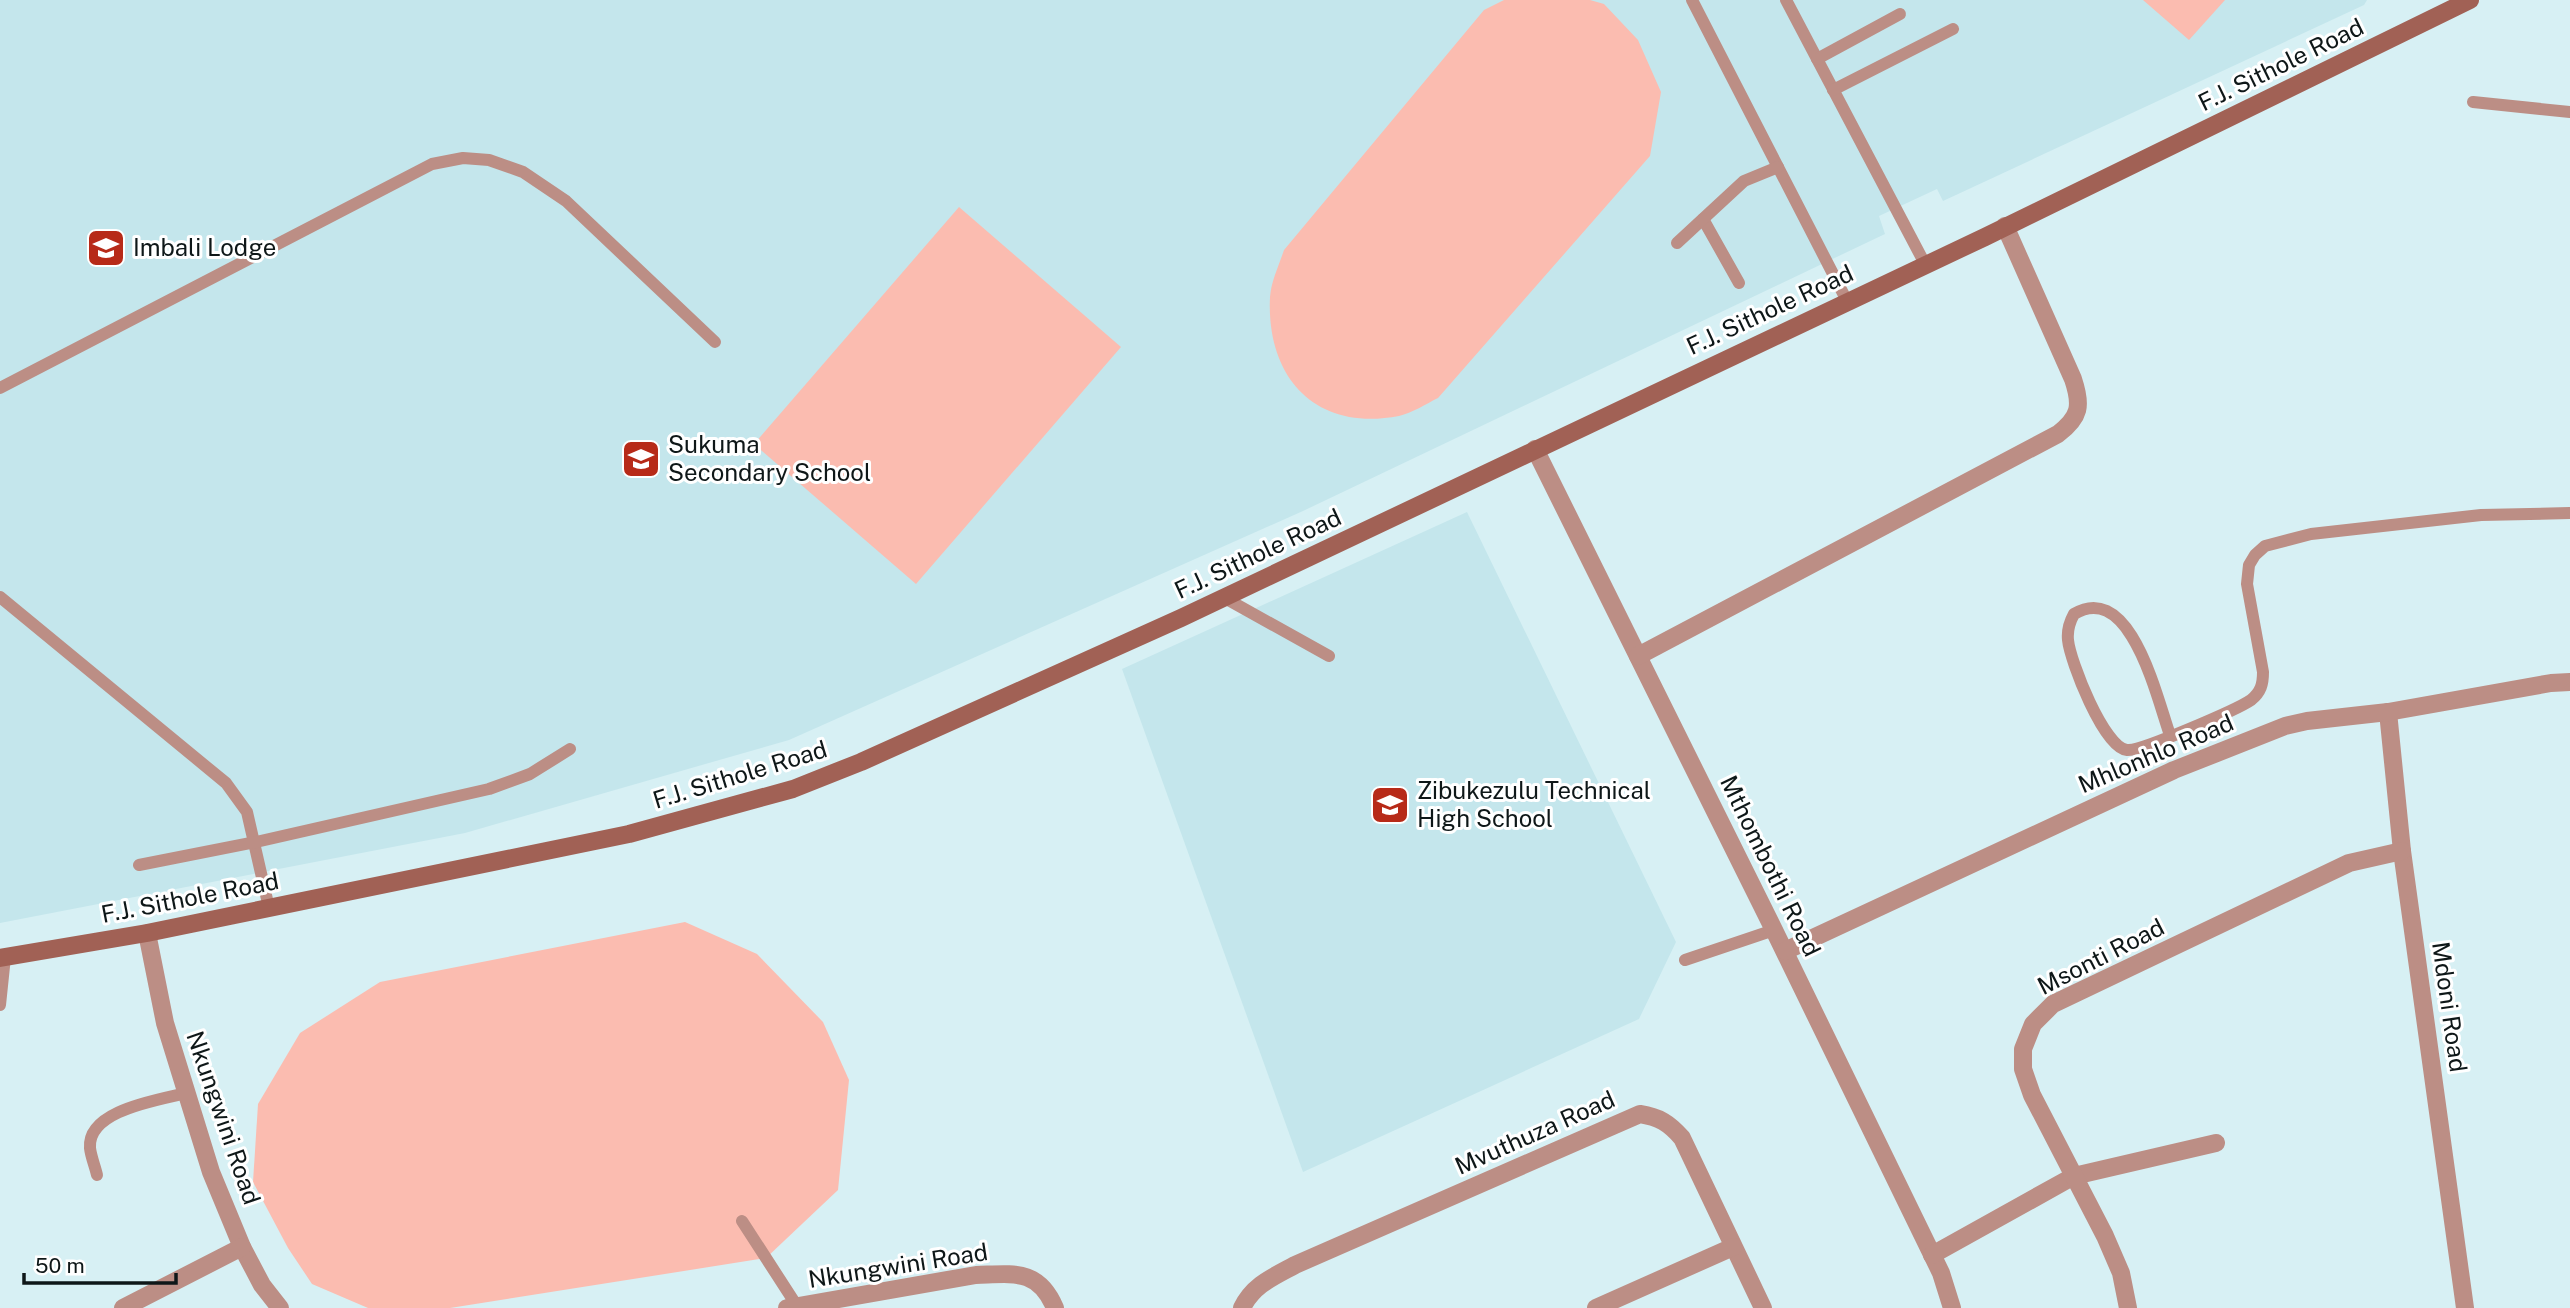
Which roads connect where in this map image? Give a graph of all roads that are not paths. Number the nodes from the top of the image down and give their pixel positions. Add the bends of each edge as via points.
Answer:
1 (1692, 0) edge
2 (1786, 0) edge
3 (2470, 0) edge
4 (1900, 14) dead end
5 (1953, 29) dead end
6 (1817, 60) junction
7 (1833, 90) junction
8 (2473, 102) dead end
9 (2570, 112) edge
10 (1778, 167) junction
11 (1703, 219) junction
12 (2006, 226) junction
13 (1677, 243) dead end
14 (1926, 264) junction
15 (1739, 283) dead end
16 (1847, 301) junction
17 (715, 342) dead end
18 (0, 388) edge
19 (1535, 449) junction
20 (2570, 513) edge
21 (0, 597) edge
22 (1223, 597) junction
23 (1329, 656) dead end
24 (1638, 656) junction
25 (2570, 682) edge
26 (2388, 712) junction
27 (2170, 735) junction
28 (570, 749) dead end
29 (256, 842) junction
30 (2402, 851) junction
31 (139, 865) dead end
32 (269, 908) junction
33 (1774, 930) junction
34 (147, 933) junction
35 (1785, 951) junction
36 (2, 958) edge
37 (1685, 960) dead end
38 (0, 1004) edge
39 (186, 1093) junction
40 (2216, 1143) dead end
41 (97, 1175) dead end
42 (2074, 1175) junction
43 (742, 1222) dead end
44 (1733, 1247) junction
45 (242, 1248) junction
46 (1932, 1255) junction
47 (1053, 1302) edge
48 (792, 1307) edge
49 (123, 1308) edge
50 (280, 1308) edge
51 (1242, 1308) edge
52 (1597, 1308) edge
53 (1763, 1308) edge
54 (1952, 1308) edge
55 (2128, 1308) edge
56 (2465, 1308) edge

1 - 10 lane
2 - 6 lane
3 - 12 street, F.J. Sithole Road
4 - 6 lane
5 - 7 lane
6 - 7 lane
7 - 14 lane
8 - 9 lane
10 - 11 lane via 1744,181
10 - 16 lane
11 - 13 lane
11 - 15 lane
12 - 14 street, F.J. Sithole Road
12 - 24 street via 2079,397 2071,424
14 - 16 street, F.J. Sithole Road
16 - 19 street, F.J. Sithole Road
17 - 18 lane via 566,201 523,172 489,160 463,158 432,164
19 - 22 street, F.J. Sithole Road
19 - 24 street, Mthombothi Road
20 - 27 lane via 2468,516 2311,534 2265,546 2249,565 2247,584 2263,684 2251,700
21 - 29 lane via 226,783 247,812
22 - 23 lane
22 - 32 street, F.J. Sithole Road via 793,789 629,834
24 - 33 street, Mthombothi Road
25 - 26 street, Mhlonhlo Road
26 - 30 street, Mdoni Road
26 - 35 street, Mhlonhlo Road via 2293,724 2211,755
27 - 27 lane via 2129,751 2113,742 2101,726 2070,656 2068,625 2074,614 2094,607 2118,616 2130,632
28 - 29 lane via 530,774 489,789
29 - 31 lane
29 - 32 lane
30 - 42 street, Msonti Road via 2349,863 2053,1004 2033,1024 2023,1049 2023,1069
30 - 56 street, Mdoni Road
32 - 34 street, F.J. Sithole Road
33 - 35 street, Mthombothi Road
33 - 37 lane
34 - 36 street, F.J. Sithole Road
34 - 39 street, Nkungwini Road via 165,1023
35 - 46 street, Mthombothi Road
36 - 38 lane
39 - 41 lane via 119,1112 102,1122 90,1147
39 - 45 street, Nkungwini Road
40 - 42 street
42 - 46 street
42 - 55 street, Msonti Road via 2121,1273
43 - 48 lane
44 - 51 street, Mvuthuza Road via 1682,1138 1656,1116 1640,1114 1295,1265 1256,1287
44 - 52 street
44 - 53 street, Mvuthuza Road
45 - 49 street
45 - 50 street, Nkungwini Road
46 - 54 street, Mthombothi Road
47 - 48 street, Nkungwini Road via 1039,1283 1023,1275 975,1275

